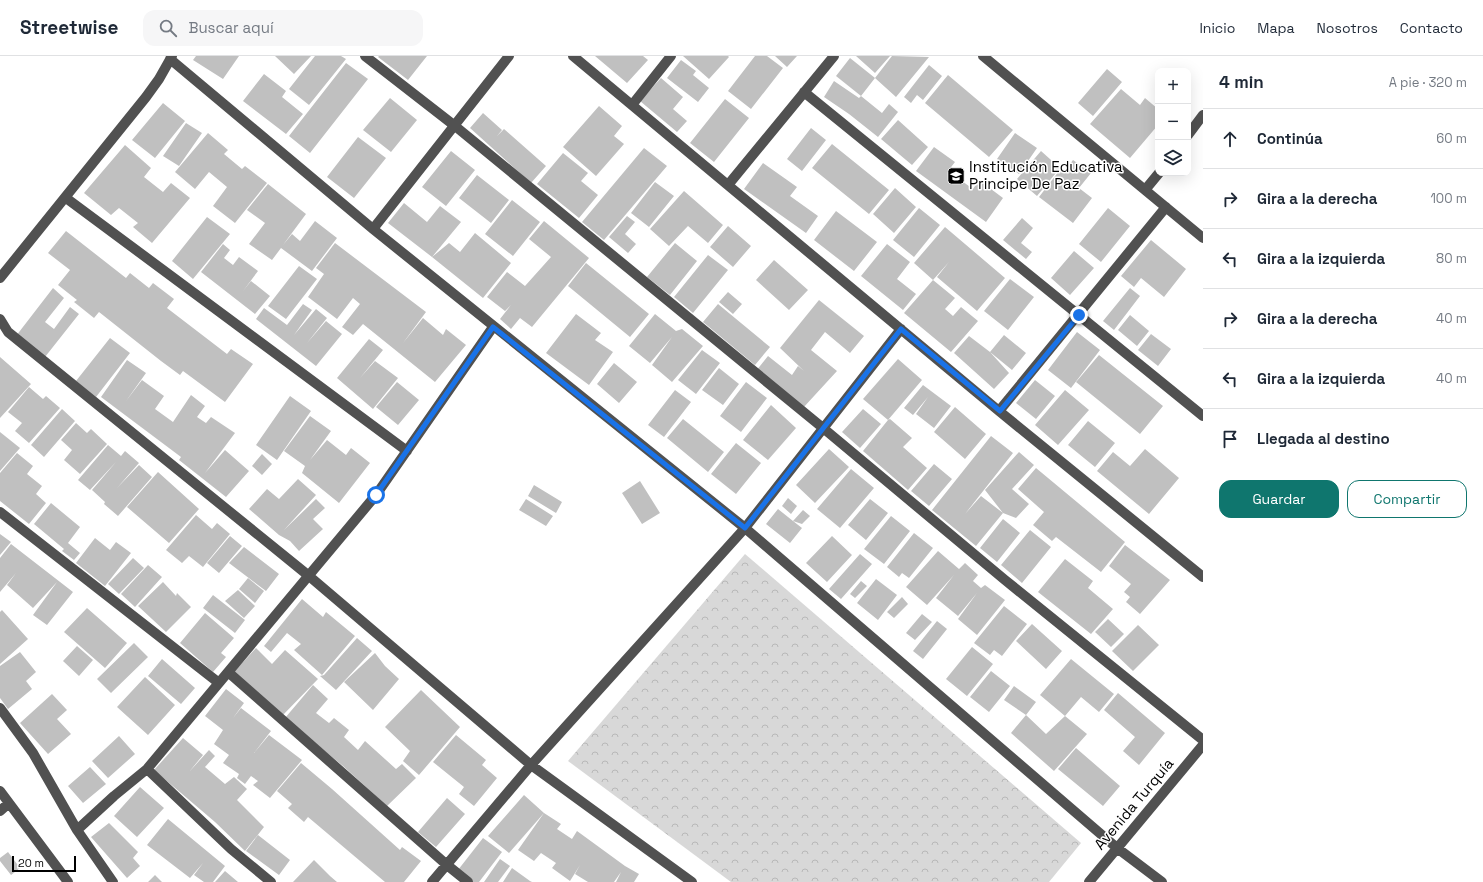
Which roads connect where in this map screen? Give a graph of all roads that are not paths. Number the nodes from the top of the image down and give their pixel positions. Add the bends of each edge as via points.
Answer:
1 (365, 56) edge
2 (509, 56) edge
3 (573, 56) edge
4 (671, 56) edge
5 (834, 56) edge
6 (983, 56) edge
7 (171, 58) edge
8 (804, 92) junction
9 (632, 105) junction
10 (1203, 116) edge
11 (455, 126) junction
12 (1191, 131) edge
13 (1157, 176) edge
14 (728, 185) junction
15 (1145, 190) junction
16 (66, 198) junction
17 (1166, 208) junction
18 (373, 229) junction
19 (1203, 238) edge
20 (0, 278) edge
21 (1079, 315) junction
22 (0, 319) edge
23 (493, 327) junction
24 (901, 329) junction
25 (1000, 411) junction
26 (1203, 416) edge
27 (824, 428) junction
28 (407, 451) junction
29 (0, 512) edge
30 (745, 528) junction
31 (309, 576) junction
32 (1203, 577) edge
33 (228, 672) junction
34 (219, 683) junction
35 (0, 708) edge
36 (1203, 740) edge
37 (1203, 745) edge
38 (532, 765) junction
39 (147, 769) junction
40 (0, 791) edge
41 (8, 803) junction
42 (0, 811) edge
43 (77, 830) junction
44 (1117, 848) junction
45 (447, 865) junction
46 (68, 882) edge
47 (113, 882) edge
48 (271, 882) edge
49 (432, 882) edge
50 (468, 882) edge
51 (692, 882) edge
52 (1089, 882) edge
53 (1162, 882) edge

1 - 11 street
2 - 11 street
3 - 9 street
4 - 9 street
5 - 8 street
6 - 15 street
7 - 16 street via 146,97
7 - 18 street
8 - 14 street
8 - 21 street
9 - 14 street
10 - 12 street
11 - 18 street
11 - 27 street
13 - 15 street
14 - 24 street
15 - 17 street
16 - 20 street
16 - 28 street
17 - 19 street
17 - 21 street
18 - 23 street
21 - 25 street
21 - 26 street
22 - 31 street via 8,332
23 - 28 street
23 - 30 street
24 - 25 street
24 - 27 street
25 - 32 street
27 - 30 street
27 - 36 street via 1005,580
28 - 31 street via 376,495
29 - 34 street
30 - 38 street
30 - 44 street
31 - 33 street
31 - 38 street
33 - 34 street
33 - 45 street
34 - 39 street
35 - 43 street via 33,753
37 - 44 street, Avenida Turquía
38 - 45 street
38 - 51 street
39 - 43 street
39 - 48 street via 231,849
40 - 41 street
41 - 42 street
41 - 46 street
43 - 47 street
44 - 52 street, Avenida Turquía
44 - 53 street
45 - 49 street
45 - 50 street

